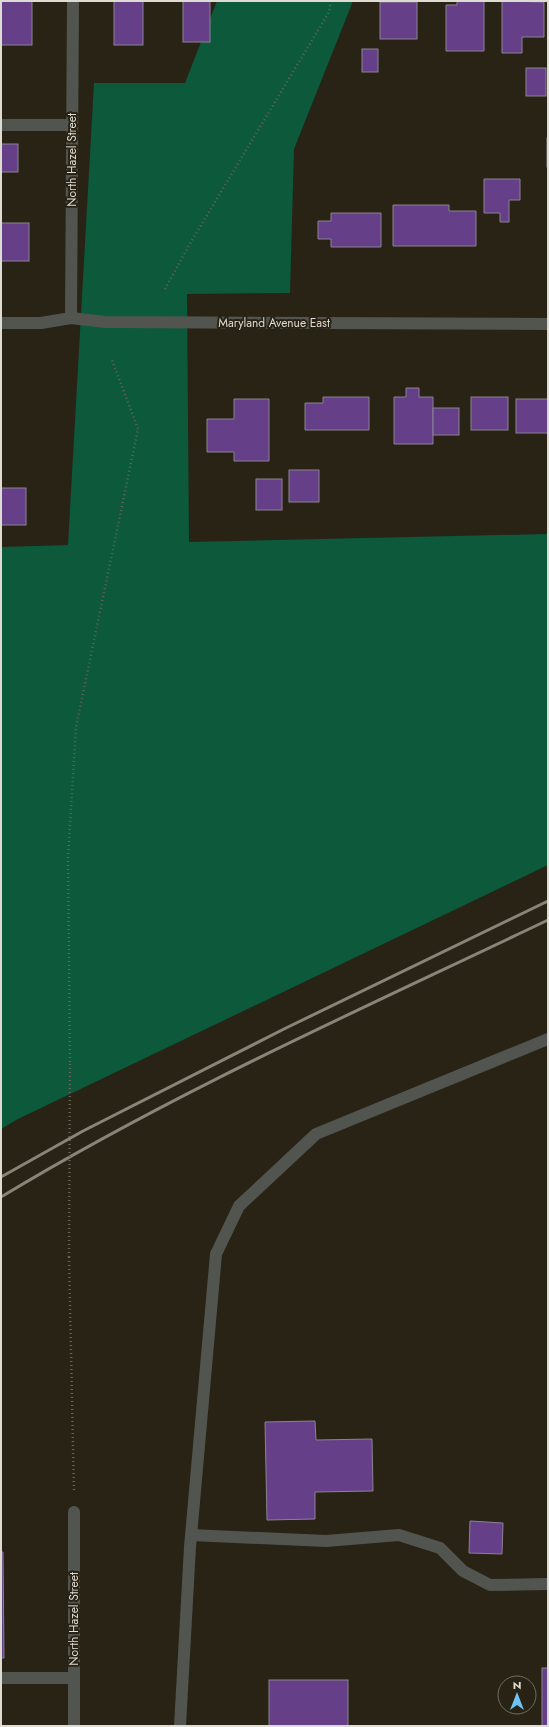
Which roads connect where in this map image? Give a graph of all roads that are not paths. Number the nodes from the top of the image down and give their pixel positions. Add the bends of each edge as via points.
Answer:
1 (73, 1) edge
2 (1, 125) edge
3 (72, 125) junction
4 (71, 318) junction
5 (1, 323) edge
6 (548, 324) edge
7 (548, 1039) edge
8 (74, 1512) road end
9 (191, 1535) junction
10 (548, 1584) edge
11 (1, 1678) edge
12 (74, 1678) junction
13 (74, 1726) edge
14 (180, 1726) edge

1 - 3 street, North Hazel Street
2 - 3 street
3 - 4 street, North Hazel Street
4 - 5 street, Maryland Avenue East via 41,323
4 - 6 street, Maryland Avenue East via 105,322
7 - 9 street via 316,1134 239,1206 216,1254
8 - 12 street, North Hazel Street
9 - 10 street via 326,1541 399,1535 440,1548 463,1571 490,1585
9 - 14 street
11 - 12 street
12 - 13 street, North Hazel Street

